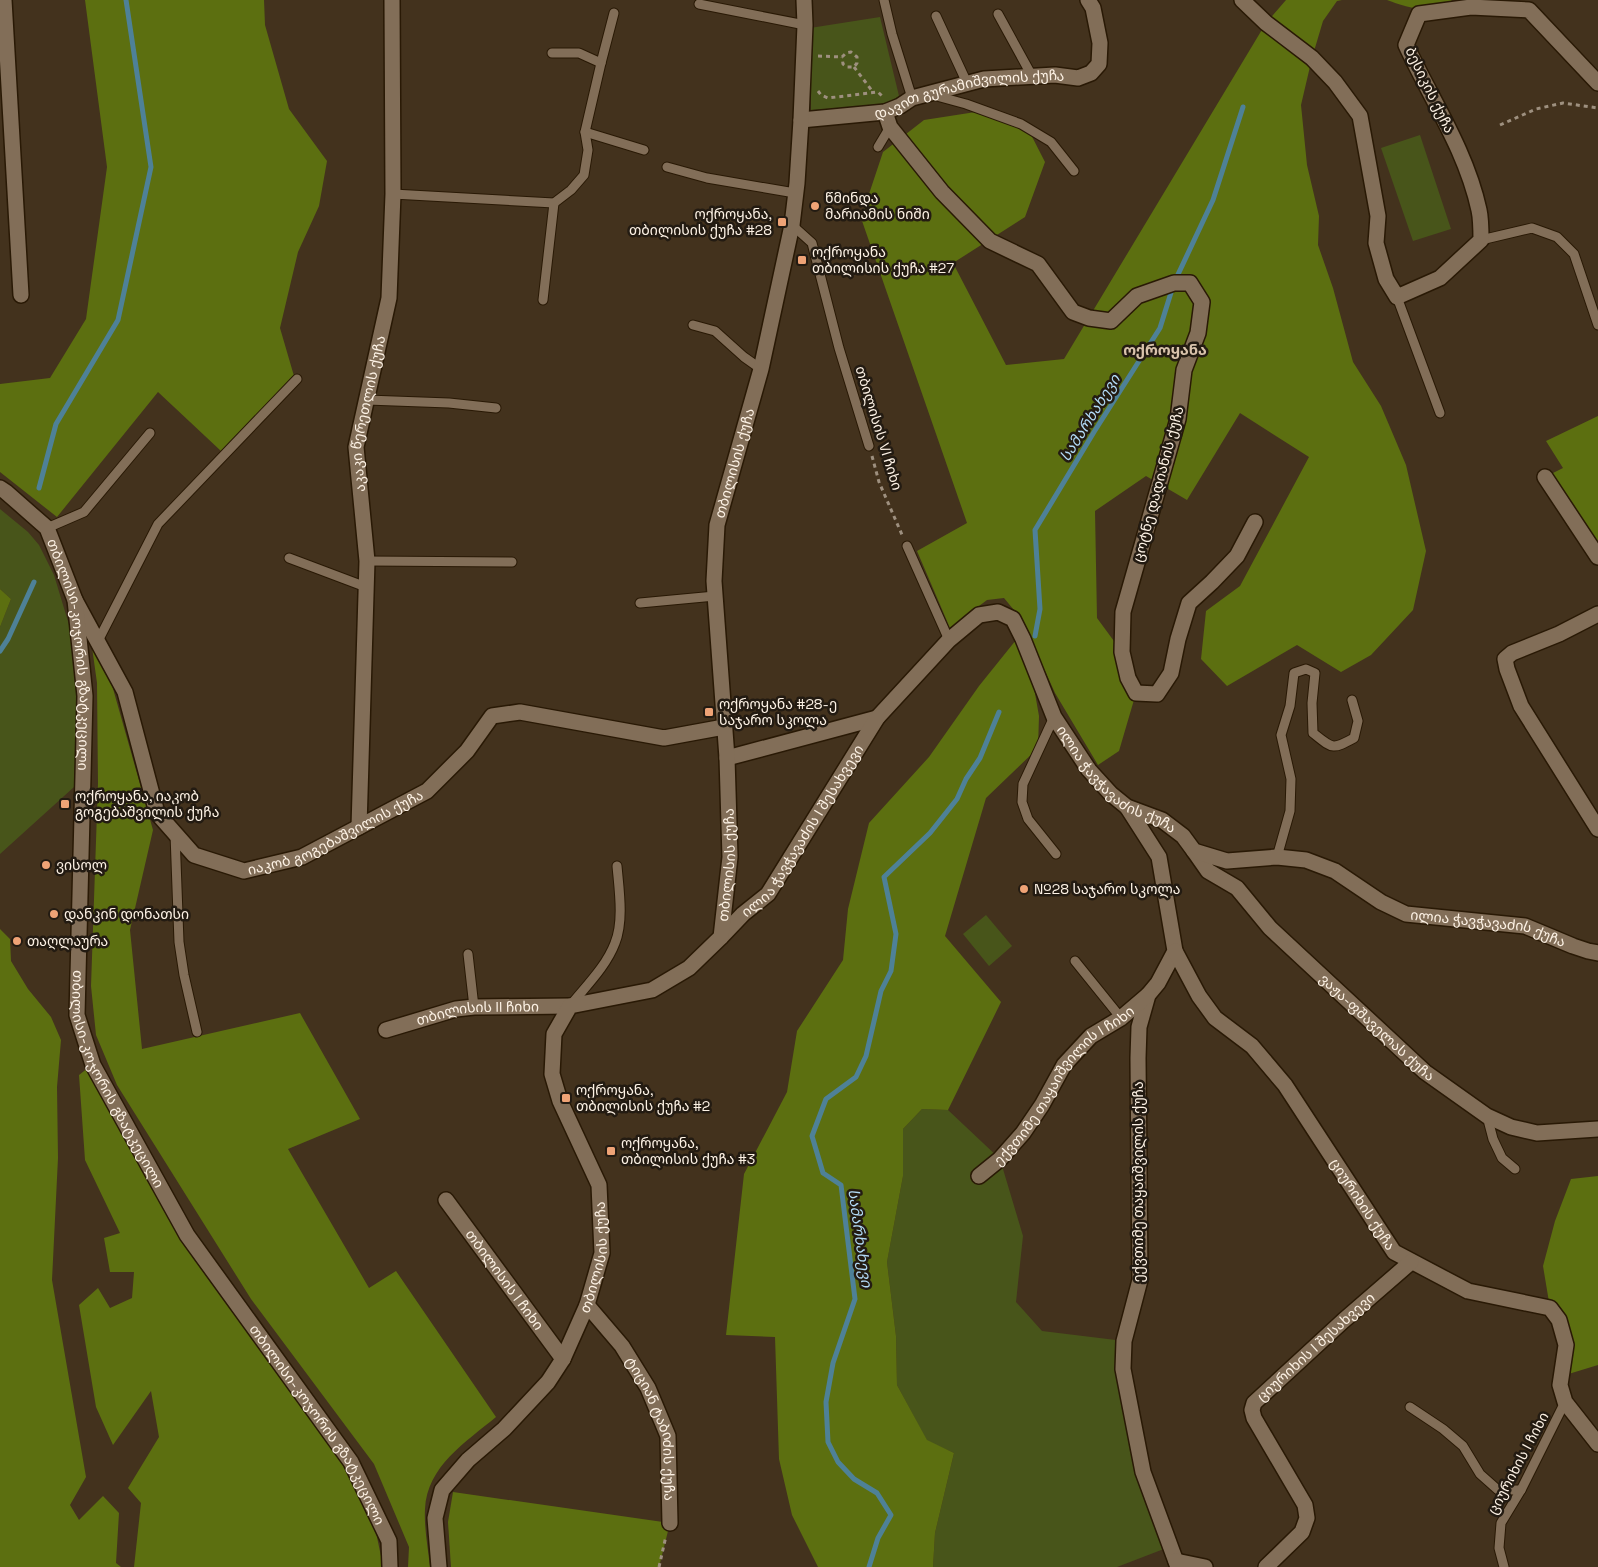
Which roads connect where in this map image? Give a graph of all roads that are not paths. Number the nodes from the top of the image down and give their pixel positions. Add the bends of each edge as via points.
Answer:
1 (4, 0) edge
2 (392, 0) edge
3 (804, 0) edge
4 (884, 0) edge
5 (1088, 0) edge
6 (1242, 0) edge
7 (1472, 3) edge
8 (699, 4) dead end
9 (1527, 5) edge
10 (614, 13) dead end
11 (998, 14) dead end
12 (936, 16) dead end
13 (805, 25) junction
14 (552, 53) dead end
15 (601, 63) junction
16 (1032, 76) junction
17 (1598, 82) edge
18 (967, 83) junction
19 (928, 94) junction
20 (912, 98) junction
21 (889, 111) junction
22 (801, 120) junction
23 (890, 128) junction
24 (585, 132) junction
25 (878, 148) dead end
26 (644, 150) dead end
27 (666, 167) dead end
28 (1074, 171) dead end
29 (796, 193) junction
30 (393, 194) junction
31 (554, 203) junction
32 (792, 225) junction
33 (1481, 240) junction
34 (21, 296) dead end
35 (1397, 297) junction
36 (542, 300) dead end
37 (1598, 324) edge
38 (693, 325) dead end
39 (761, 369) junction
40 (297, 379) dead end
41 (367, 400) junction
42 (496, 408) dead end
43 (1440, 413) dead end
44 (150, 433) dead end
45 (869, 446) road end
46 (1545, 477) dead end
47 (0, 488) edge
48 (1255, 522) dead end
49 (47, 528) junction
50 (907, 546) road end
51 (1598, 557) edge
52 (289, 558) dead end
53 (367, 561) junction
54 (512, 562) dead end
55 (366, 587) junction
56 (715, 596) junction
57 (75, 600) junction
58 (640, 603) dead end
59 (1598, 614) edge
60 (949, 640) junction
61 (98, 641) junction
62 (1352, 700) dead end
63 (1054, 717) junction
64 (877, 718) junction
65 (724, 726) junction
66 (726, 758) junction
67 (1127, 807) junction
68 (359, 827) junction
69 (1598, 829) edge
70 (175, 834) junction
71 (1194, 851) junction
72 (1056, 854) dead end
73 (1277, 857) junction
74 (617, 866) dead end
75 (721, 937) junction
76 (1175, 951) junction
77 (1598, 952) edge
78 (468, 954) dead end
79 (1075, 961) dead end
80 (1148, 995) junction
81 (570, 1006) junction
82 (474, 1007) junction
83 (1121, 1018) junction
84 (386, 1030) dead end
85 (197, 1032) dead end
86 (1487, 1116) junction
87 (1598, 1129) edge
88 (1515, 1169) dead end
89 (979, 1176) dead end
90 (446, 1200) dead end
91 (1410, 1262) junction
92 (587, 1305) junction
93 (563, 1359) junction
94 (1566, 1402) junction
95 (1410, 1407) dead end
96 (1597, 1439) edge
97 (1521, 1490) junction
98 (670, 1523) road end
99 (1177, 1564) edge
100 (390, 1567) edge
101 (439, 1567) edge
102 (1205, 1567) edge
103 (1266, 1567) edge
104 (1504, 1567) edge

1 - 34 street
2 - 30 street, აკაკი წერეთლის ქუჩა
3 - 13 street, თბილისის ქუჩა
4 - 20 lane
5 - 16 street, დავით გურამიშვილის ქუჩა via 1093,8 1100,43 1099,64 1091,73 1078,78
6 - 35 street via 1312,58 1360,116 1378,216 1376,243 1386,280
7 - 9 street, ბესიკის ქუჩა
7 - 33 street, ბესიკის ქუჩა via 1420,14 1406,44 1463,156 1480,211
8 - 13 lane
9 - 17 street, ბესიკის ქუჩა
10 - 15 lane
11 - 16 lane
12 - 18 lane
13 - 22 street, თბილისის ქუჩა
14 - 15 lane via 579,53
15 - 24 lane
16 - 18 street, დავით გურამიშვილის ქუჩა via 984,78
18 - 19 street, დავით გურამიშვილის ქუჩა
19 - 20 street, დავით გურამიშვილის ქუჩა
19 - 28 lane via 1021,124 1051,142
20 - 21 street, დავით გურამიშვილის ქუჩა
21 - 22 street, დავით გურამიშვილის ქუჩა
21 - 23 street, ცოტნე დადიანის ქუჩა
22 - 29 street, თბილისის ქუჩა
23 - 25 lane
23 - 48 street, ცოტნე დადიანის ქუჩა via 942,192 990,241 1038,264 1073,312 1111,321 1137,296 1174,283 1190,283 1202,302 1198,333 1184,370 1178,419 1123,612 1122,652 1128,678 1136,693 1157,694 1171,673 1189,603 1237,556
24 - 26 lane
24 - 31 lane via 588,150 584,175 572,190
27 - 29 lane via 707,178
29 - 32 street, თბილისის ქუჩა
30 - 31 lane
30 - 41 street, აკაკი წერეთლის ქუჩა via 389,298
31 - 36 lane
32 - 39 street, თბილისის ქუჩა
32 - 45 lane, თბილისის VI ჩიხი via 812,242 839,348
33 - 35 street via 1440,278
33 - 37 lane via 1532,228 1557,237 1574,254
35 - 43 lane
38 - 39 lane via 715,331
39 - 56 street, თბილისის ქუჩა via 717,525
40 - 61 lane via 158,524
41 - 42 lane
41 - 53 street, აკაკი წერეთლის ქუჩა via 356,447
44 - 49 lane via 84,512
46 - 51 street
47 - 49 street, თბილისი-კოჯორის გზატკეცილი
49 - 57 street, თბილისი-კოჯორის გზატკეცილი
50 - 60 lane
52 - 55 lane
53 - 54 lane
53 - 55 street, აკაკი წერეთლის ქუჩა
55 - 68 street, აკაკი წერეთლის ქუჩა
56 - 58 lane
56 - 65 street, თბილისის ქუჩა
57 - 61 street, იაკობ გოგებაშვილის ქუჩა
57 - 100 street, თბილისი-კოჯორის გზატკეცილი via 85,696 77,1015 93,1065 187,1235 351,1462 388,1541
59 - 69 street via 1505,659 1521,706
60 - 63 street, ილია ჭავჭავაძის ქუჩა via 979,615 998,612 1013,619
60 - 64 street, ილია ჭავჭავაძის ქუჩა
61 - 70 street, იაკობ გოგებაშვილის ქუჩა via 124,692 157,813
62 - 73 lane via 1358,721 1354,738 1337,747 1329,746 1313,733 1315,673 1306,669 1294,673 1290,706 1281,735 1291,779 1290,811
63 - 67 street, ილია ჭავჭავაძის ქუჩა via 1089,770
63 - 72 lane via 1023,784 1022,802 1028,819
64 - 66 street
64 - 75 street, ილია ჭავჭავაძის I შესახვევი via 768,894
65 - 66 street, თბილისის ქუჩა
65 - 68 street, იაკობ გოგებაშვილის ქუჩა via 664,738 520,712 492,716 467,752 427,790
66 - 75 street, თბილისის ქუჩა via 730,857
67 - 71 street, ილია ჭავჭავაძის ქუჩა via 1162,820
67 - 76 street via 1159,857
68 - 70 street, იაკობ გოგებაშვილის ქუჩა via 302,857 244,871 194,855
70 - 85 lane via 179,942
71 - 73 street, ილია ჭავჭავაძის ქუჩა via 1227,861
71 - 86 street, ვაჟა-ფშაველას ქუჩა via 1208,871 1237,888 1270,928 1425,1072
73 - 77 street, ილია ჭავჭავაძის ქუჩა via 1306,860 1334,871 1381,902 1406,914 1525,926 1588,952
74 - 81 lane via 620,899 615,943 603,965
75 - 81 street, თბილისის ქუჩა via 689,968 652,990
76 - 80 street, ექვთიმე თაყაიშვილის ქუჩა
76 - 91 street, ციურიხის ქუჩა via 1215,1018 1252,1046 1285,1086 1394,1252
78 - 82 lane
79 - 83 lane
80 - 83 street, ექვთიმე თაყაიშვილის I ჩიხი
80 - 99 street, ექვთიმე თაყაიშვილის ქუჩა via 1139,1027 1138,1058 1140,1280 1124,1341 1123,1370 1143,1472
81 - 82 street, თბილისის II ჩიხი
81 - 92 street, თბილისის ქუჩა via 554,1034 552,1074 560,1101 600,1185 602,1252
82 - 84 street, თბილისის II ჩიხი
83 - 89 street, ექვთიმე თაყაიშვილის I ჩიხი via 1090,1036 1064,1065 1023,1133 1000,1159
86 - 87 street, ვაჟა-ფშაველას ქუჩა via 1511,1127 1537,1133
86 - 88 lane via 1502,1158
90 - 93 street, თბილისის I ჩიხი
91 - 94 street, ციურიხის ქუჩა via 1468,1291 1550,1308 1559,1320 1566,1345 1560,1385
91 - 103 street, ციურიხის I შესახვევი via 1254,1403 1254,1418 1305,1506 1307,1518 1302,1532
92 - 93 street, თბილისის ქუჩა
92 - 98 street, ტიციან ტაბიძის ქუჩა via 622,1346 668,1436
93 - 101 street, თბილისის ქუჩა via 548,1382 442,1490 435,1518
94 - 96 street, ციურიხის ქუჩა
94 - 97 lane, ციურიხის I ჩიხი
95 - 97 lane via 1443,1428 1463,1446 1480,1474 1498,1490
97 - 104 lane, ციურიხის I ჩიხი via 1501,1523 1499,1548
99 - 102 street

